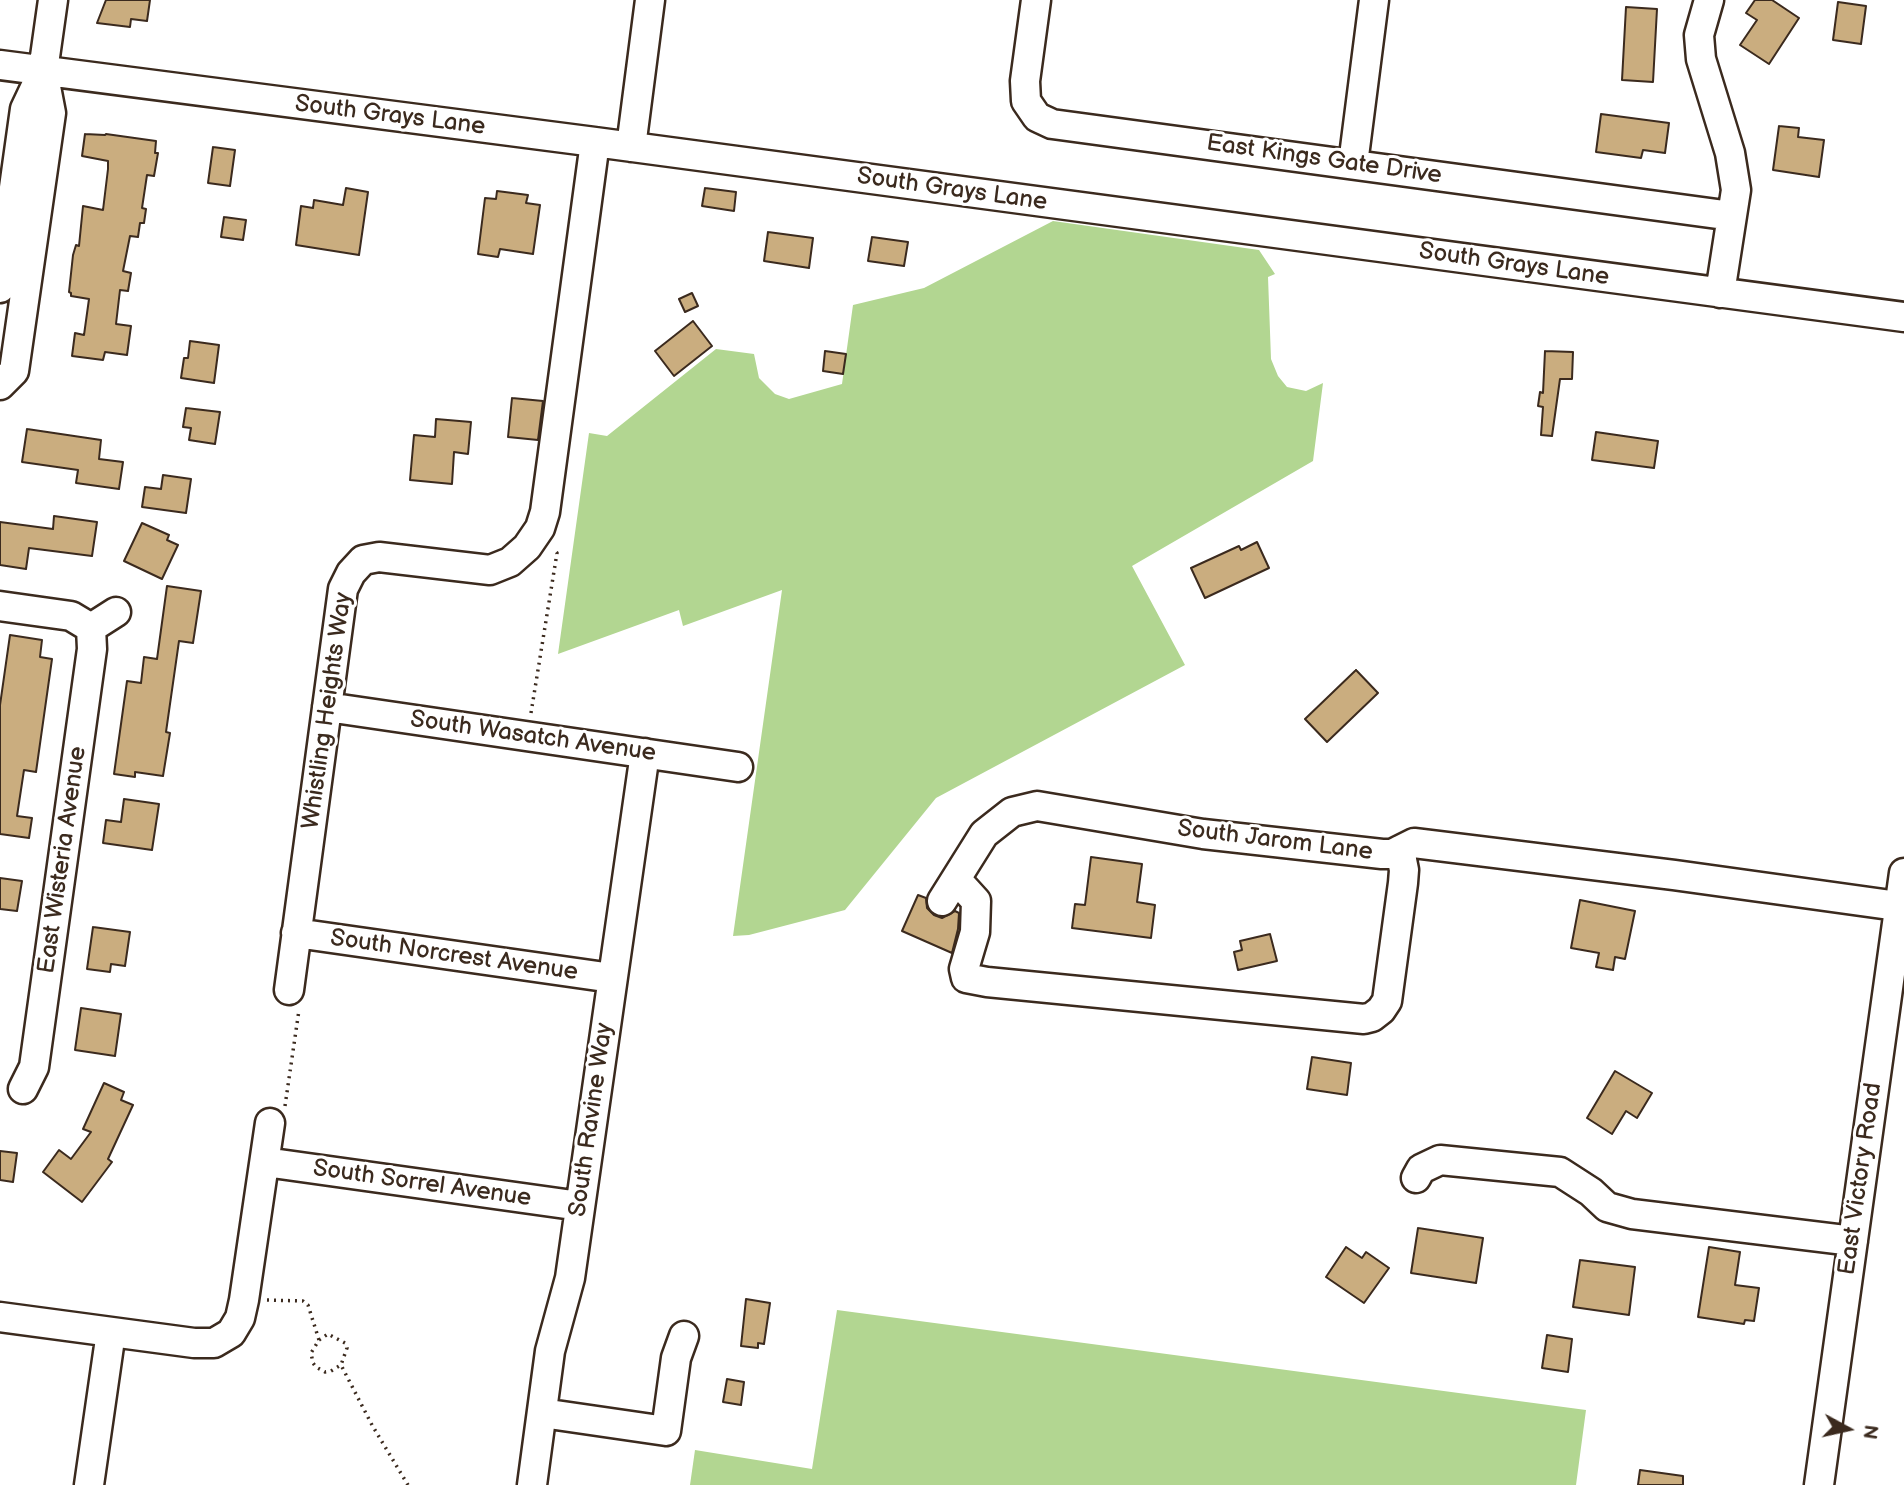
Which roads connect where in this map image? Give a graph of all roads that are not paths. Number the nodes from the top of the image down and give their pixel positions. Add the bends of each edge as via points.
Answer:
1 (52, 0) edge
2 (650, 0) edge
3 (1036, 0) edge
4 (1374, 0) edge
5 (1709, 0) edge
6 (0, 65) edge
7 (43, 71) junction
8 (596, 142) junction
9 (631, 147) junction
10 (1353, 164) junction
11 (1732, 216) junction
12 (0, 288) edge
13 (1720, 293) junction
14 (1904, 317) edge
15 (0, 385) edge
16 (0, 606) edge
17 (116, 612) dead end
18 (91, 628) junction
19 (327, 707) junction
20 (645, 753) junction
21 (738, 767) dead end
22 (1400, 850) junction
23 (1904, 873) edge
24 (1902, 907) edge
25 (296, 933) junction
26 (612, 978) junction
27 (289, 990) road end
28 (20, 1095) edge
29 (270, 1123) road end
30 (265, 1162) junction
31 (1416, 1178) dead end
32 (580, 1206) junction
33 (1853, 1241) junction
34 (0, 1317) edge
35 (111, 1332) junction
36 (684, 1336) dead end
37 (542, 1413) junction
38 (89, 1485) edge
39 (533, 1485) edge
40 (1819, 1485) edge

1 - 7 street
2 - 9 street
3 - 10 street, East Kings Gate Drive via 1026,101 1037,117 1052,124
4 - 10 street
5 - 11 street via 1699,35 1701,59 1730,153 1736,190
6 - 7 street, South Grays Lane
7 - 8 street, South Grays Lane
7 - 12 street via 25,109
7 - 15 street via 51,113 14,370
8 - 9 street, South Grays Lane
8 - 19 street, Whistling Heights Way via 540,528 510,562 490,570 400,558 363,560 343,589
9 - 13 street, South Grays Lane
10 - 11 street, East Kings Gate Drive
11 - 13 street
13 - 14 street, South Grays Lane
16 - 18 street via 71,616
17 - 18 street
18 - 28 street, East Wisteria Avenue via 92,649 34,1067
19 - 20 street, South Wasatch Avenue
19 - 25 street, Whistling Heights Way
20 - 21 street, South Wasatch Avenue
20 - 26 street, South Ravine Way
22 - 22 street, South Jarom Lane via 1382,854 1203,834 1037,806 1012,812 984,834 949,890 976,901 966,978 1364,1019 1387,1001 1404,883
22 - 24 street, South Jarom Lane via 1414,843
23 - 24 street, East Victory Road
24 - 33 street, East Victory Road
25 - 26 street, South Norcrest Avenue
25 - 27 street, Whistling Heights Way
26 - 32 street, South Ravine Way
29 - 30 street
30 - 32 street, South Sorrel Avenue
30 - 35 street via 244,1300 231,1333 214,1343 194,1343
31 - 33 street via 1420,1169 1440,1160 1560,1172 1607,1207 1632,1214
32 - 37 street, South Ravine Way
33 - 40 street, East Victory Road
34 - 35 street
35 - 38 street
36 - 37 street via 676,1358 666,1431
37 - 39 street, South Ravine Way

